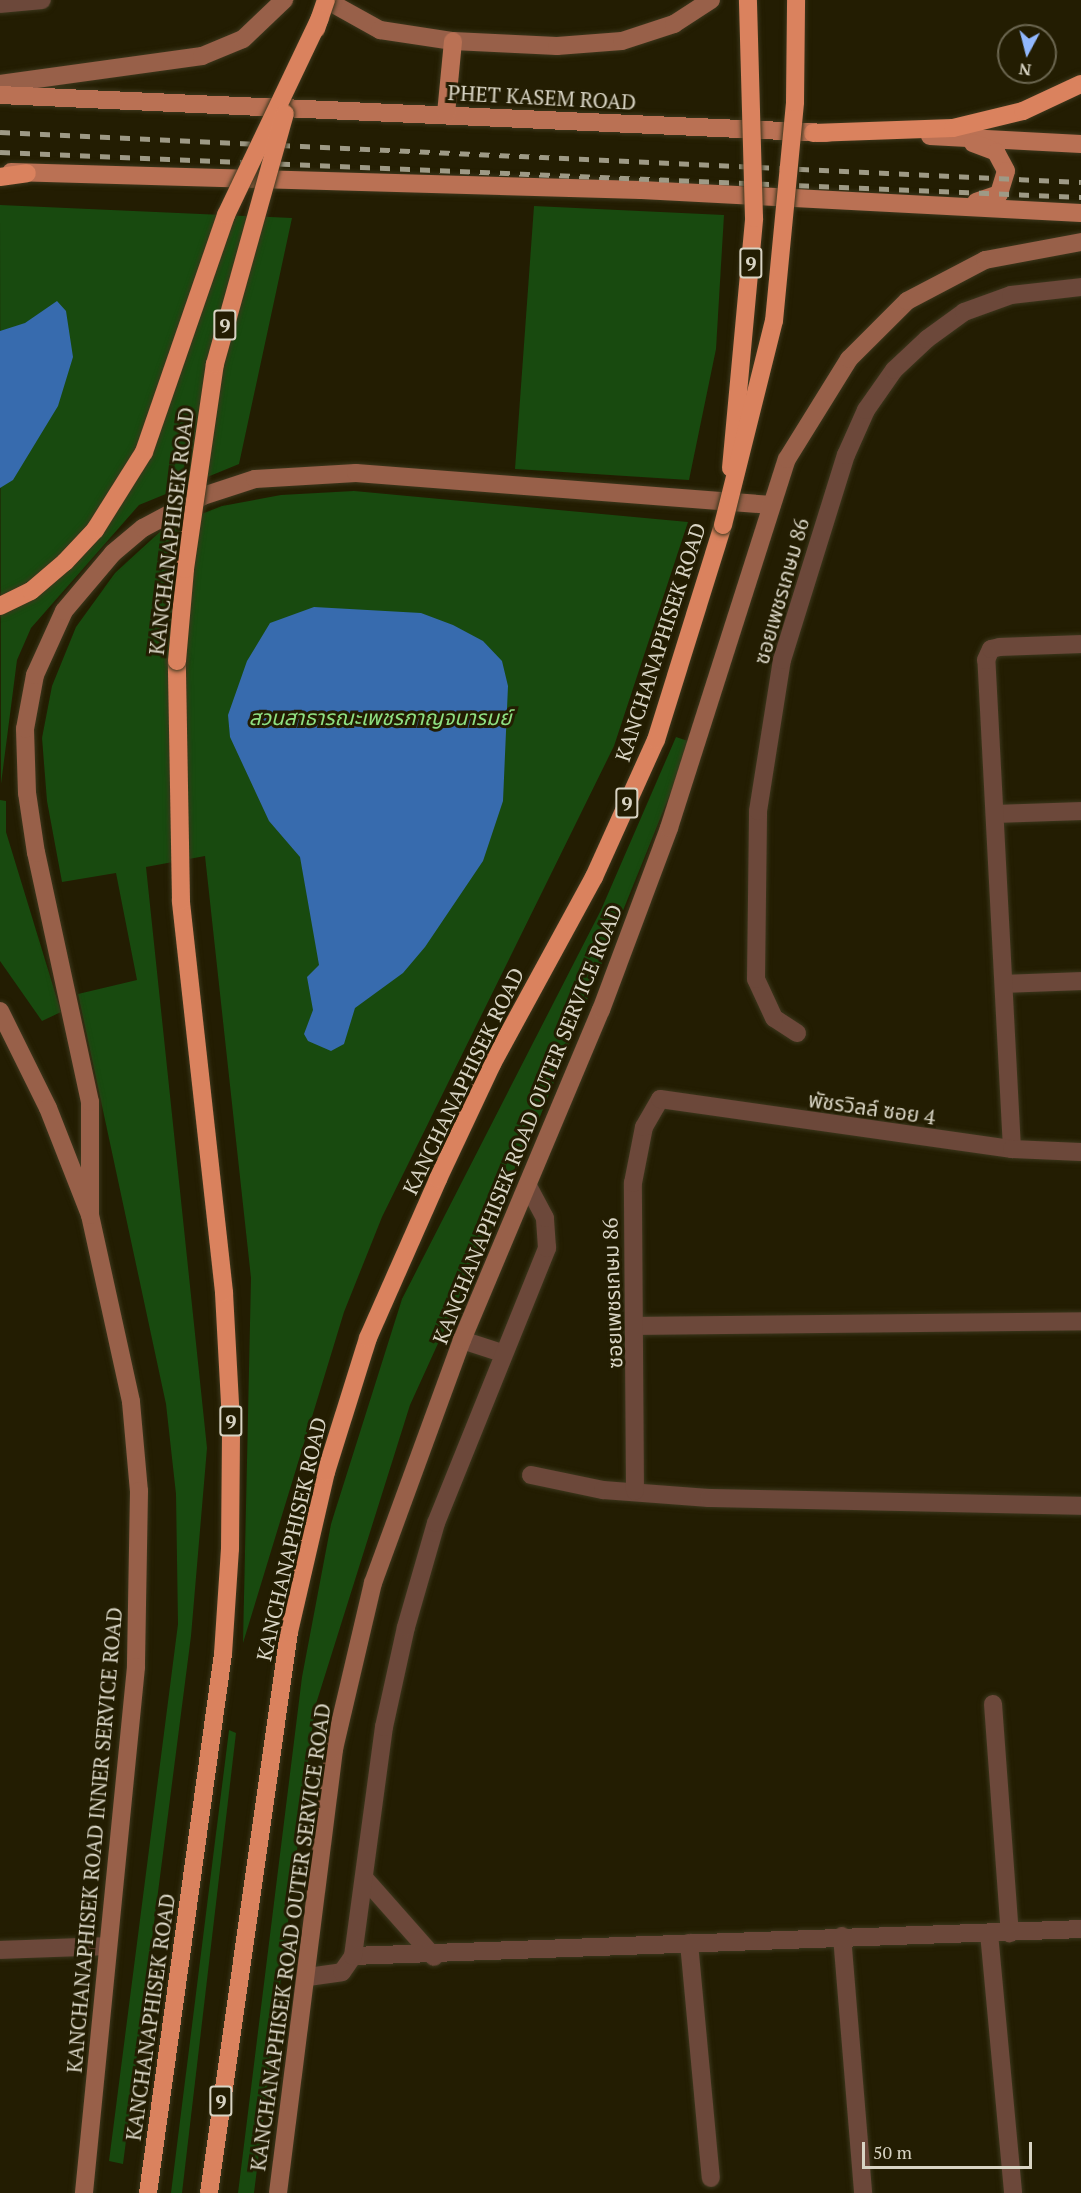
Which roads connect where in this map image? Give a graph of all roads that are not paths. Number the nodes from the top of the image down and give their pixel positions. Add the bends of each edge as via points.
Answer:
1 (284, 0) edge
2 (326, 0) edge
3 (711, 0) edge
4 (748, 0) edge
5 (796, 0) edge
6 (38, 2) edge
7 (0, 4) edge
8 (320, 18) junction
9 (453, 41) junction
10 (0, 84) edge
11 (1081, 84) edge
12 (0, 95) edge
13 (446, 114) junction
14 (813, 133) junction
15 (957, 137) junction
16 (1081, 144) edge
17 (0, 171) edge
18 (27, 173) junction
19 (0, 177) edge
20 (957, 205) junction
21 (1081, 213) edge
22 (1081, 242) edge
23 (1081, 287) edge
24 (772, 505) junction
25 (723, 525) junction
26 (0, 606) edge
27 (1081, 644) edge
28 (1081, 811) edge
29 (996, 814) junction
30 (1081, 981) edge
31 (1004, 984) junction
32 (0, 1011) edge
33 (797, 1033) dead end
34 (660, 1099) joint
35 (1012, 1149) junction
36 (1081, 1152) edge
37 (528, 1186) junction
38 (90, 1215) junction
39 (1081, 1321) edge
40 (638, 1326) junction
41 (462, 1340) junction
42 (502, 1353) junction
43 (531, 1475) dead end
44 (635, 1491) junction
45 (1081, 1506) edge
46 (993, 1704) dead end
47 (365, 1879) junction
48 (1081, 1929) edge
49 (989, 1933) junction
50 (1010, 1933) junction
51 (842, 1936) junction
52 (689, 1943) junction
53 (108, 1946) junction
54 (0, 1950) edge
55 (352, 1956) junction
56 (434, 1956) junction
57 (308, 1977) junction
58 (711, 2178) dead end
59 (149, 2185) edge
60 (209, 2189) edge
61 (279, 2190) edge
62 (84, 2193) edge
63 (863, 2193) edge
64 (1013, 2193) edge

1 - 10 main road via 243,39 202,56
2 - 8 highway, KANCHANAPHISEK ROAD / 9, bridge
2 - 9 main road via 380,30
3 - 9 main road via 674,24 622,40 557,46
4 - 25 highway, KANCHANAPHISEK ROAD / 9, bridge via 754,218
5 - 25 highway, bridge via 792,135 774,321
6 - 7 street
8 - 26 highway, bridge via 226,215 144,452 123,491 80,546 31,591
8 - 59 highway, KANCHANAPHISEK ROAD / 9, bridge via 263,183 215,364 187,547 177,661 179,869 224,1292 231,1422 230,1549 223,1654
9 - 13 main road
11 - 14 highway via 1023,111 953,128
12 - 13 main road, PHET KASEM ROAD
13 - 14 main road, PHET KASEM ROAD
14 - 15 main road, PHET KASEM ROAD
15 - 16 main road, PHET KASEM ROAD
15 - 20 main road via 996,152 1006,171 999,194
17 - 18 main road
18 - 19 highway
18 - 20 main road
20 - 21 main road
22 - 24 main road, KANCHANAPHISEK ROAD OUTER SERVICE ROAD via 985,260 907,301 849,358 809,417
23 - 33 street, ซอยเพชรเกษม 86 via 1011,296 964,312 894,370 866,410 846,455 782,660 758,811 756,979 774,1018
24 - 37 main road, KANCHANAPHISEK ROAD OUTER SERVICE ROAD via 684,787
24 - 38 main road via 356,473 255,479 203,496 143,528 113,553 64,611 35,675 25,729 27,793 36,853 90,1102
25 - 60 highway, KANCHANAPHISEK ROAD / 9 via 656,740 594,877 492,1064 368,1338 326,1472 289,1632
27 - 29 street via 991,649 986,660
28 - 29 street
29 - 31 street
30 - 31 street
31 - 35 street
32 - 38 main road, KANCHANAPHISEK ROAD INNER SERVICE ROAD via 44,1097
34 - 35 street, พัชรวิลล์ ซอย 4
34 - 40 street, ซอยเพชรเกษม 86 via 644,1127 633,1183
35 - 36 street, พัชรวิลล์ ซอย 4
37 - 41 main road, KANCHANAPHISEK ROAD OUTER SERVICE ROAD
37 - 42 street via 545,1218 546,1248
38 - 53 main road, KANCHANAPHISEK ROAD INNER SERVICE ROAD via 131,1402 139,1491 136,1668
39 - 40 street
40 - 44 street, ซอยเพชรเกษม 86
41 - 42 street
41 - 57 main road, KANCHANAPHISEK ROAD OUTER SERVICE ROAD via 373,1583 352,1660 334,1749
42 - 47 street via 436,1523 406,1627 384,1727
43 - 44 street
44 - 45 street
46 - 50 street
47 - 55 street
47 - 56 street
48 - 50 street
49 - 50 street
49 - 51 street
49 - 64 street
51 - 52 street
51 - 63 street
52 - 56 street
52 - 58 street
53 - 54 street
53 - 62 main road, KANCHANAPHISEK ROAD INNER SERVICE ROAD
55 - 56 street
55 - 57 street via 342,1972
57 - 61 main road, KANCHANAPHISEK ROAD OUTER SERVICE ROAD

